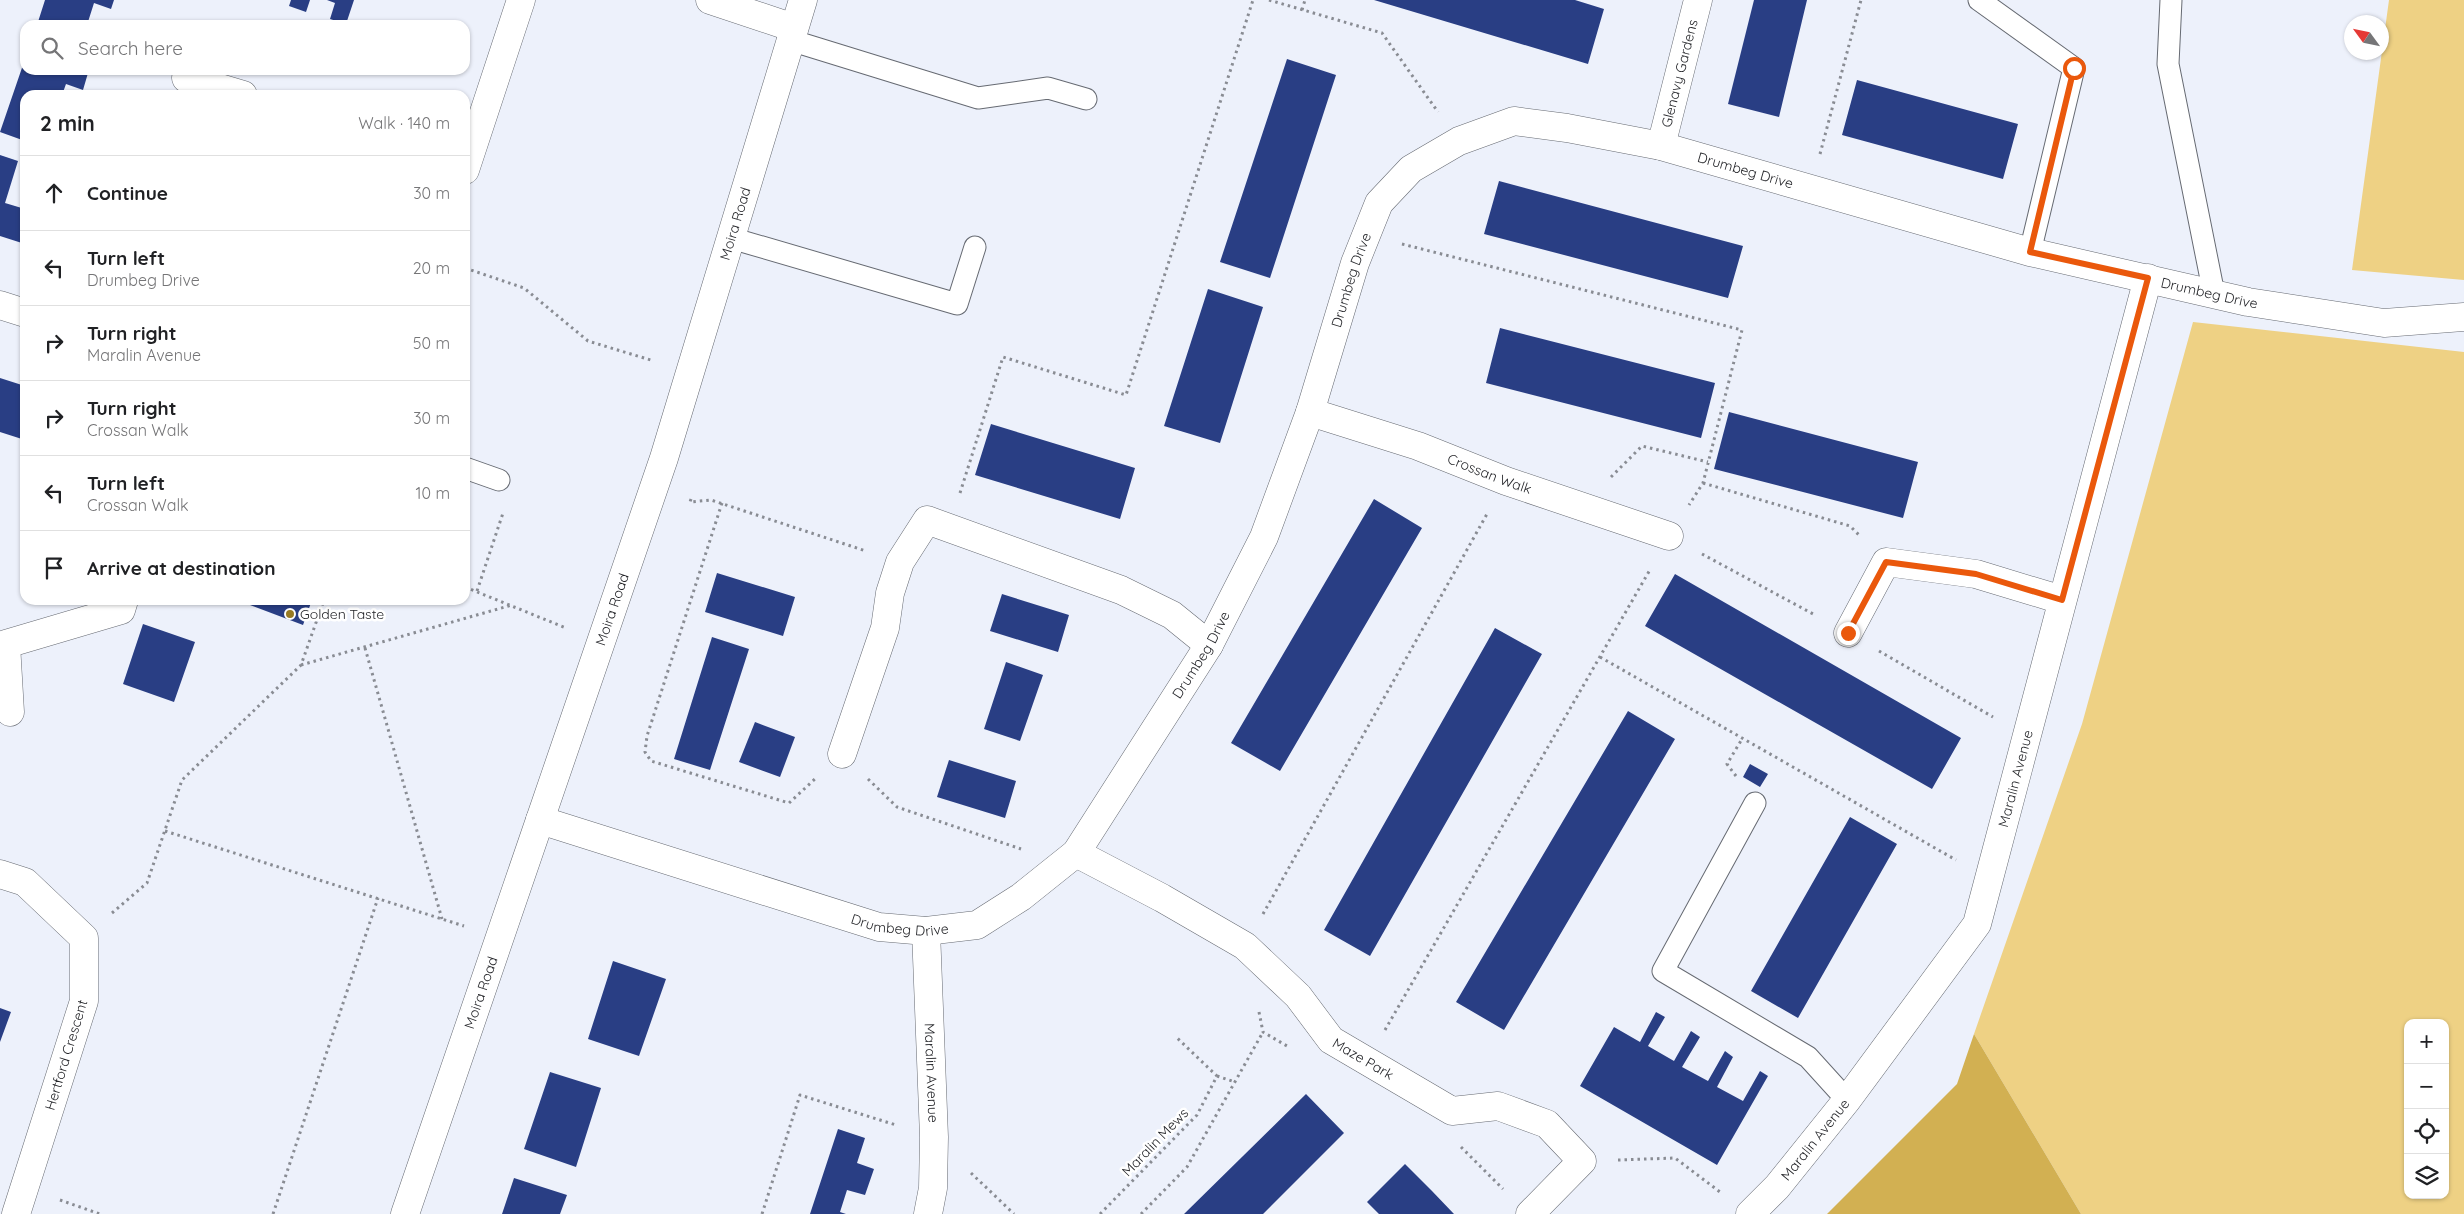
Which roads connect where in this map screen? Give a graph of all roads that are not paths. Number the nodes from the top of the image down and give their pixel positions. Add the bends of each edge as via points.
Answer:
1 (521, 0) edge
2 (710, 0) edge
3 (803, 0) edge
4 (1698, 0) edge
5 (1979, 0) edge
6 (2172, 0) edge
7 (792, 34) junction
8 (186, 78) dead end
9 (226, 90) edge
10 (1086, 99) dead end
11 (1661, 146) junction
12 (470, 155) edge
13 (730, 238) junction
14 (975, 247) dead end
15 (2030, 252) junction
16 (2148, 278) junction
17 (2214, 294) junction
18 (0, 305) edge
19 (20, 311) edge
20 (2464, 317) edge
21 (1310, 412) junction
22 (470, 470) edge
23 (499, 480) road end
24 (1669, 536) road end
25 (2062, 600) junction
26 (122, 605) edge
27 (1848, 633) dead end
28 (1209, 645) junction
29 (10, 712) dead end
30 (842, 754) road end
31 (1755, 803) dead end
32 (540, 820) junction
33 (1076, 853) junction
34 (0, 874) edge
35 (926, 931) junction
36 (1848, 1100) junction
37 (16, 1214) edge
38 (406, 1214) edge
39 (928, 1214) edge
40 (1530, 1214) edge
41 (1750, 1214) edge

1 - 12 main road
2 - 7 main road
3 - 7 main road, Moira Road
4 - 11 main road, Glenavy Gardens
5 - 15 lane via 2074,68
6 - 17 lane via 2168,64
7 - 10 lane via 978,98 1048,88
7 - 13 main road, Moira Road
8 - 9 main road
11 - 15 main road, Drumbeg Drive
11 - 21 main road, Drumbeg Drive via 1514,121 1459,141 1411,169 1379,203 1355,263
13 - 14 lane via 957,304
13 - 32 main road, Moira Road via 658,476
15 - 16 main road, Drumbeg Drive
16 - 17 main road, Drumbeg Drive
16 - 25 main road, Maralin Avenue
17 - 20 main road, Drumbeg Drive via 2384,323
18 - 19 main road
21 - 24 main road, Crossan Walk via 1418,446 1506,481
21 - 28 main road, Drumbeg Drive via 1264,537
22 - 23 lane
25 - 27 main road via 1976,574 1886,562
25 - 36 main road, Maralin Avenue via 1976,924
26 - 29 main road via 121,610 6,644
28 - 30 main road via 1172,615 1121,590 927,520 900,562 890,594 885,628
28 - 33 main road, Drumbeg Drive
31 - 36 lane via 1662,970 1808,1057
32 - 35 main road, Drumbeg Drive via 879,927
32 - 38 main road, Moira Road
33 - 35 main road, Drumbeg Drive via 1021,897 978,925
33 - 40 main road, Maze Park via 1245,946 1298,996 1331,1040 1452,1111 1498,1106 1547,1124 1582,1161
34 - 37 main road, Hertford Crescent via 25,882 84,938 84,1002
35 - 39 main road, Maralin Avenue via 934,1137 933,1188
36 - 41 main road, Maralin Avenue via 1778,1187

